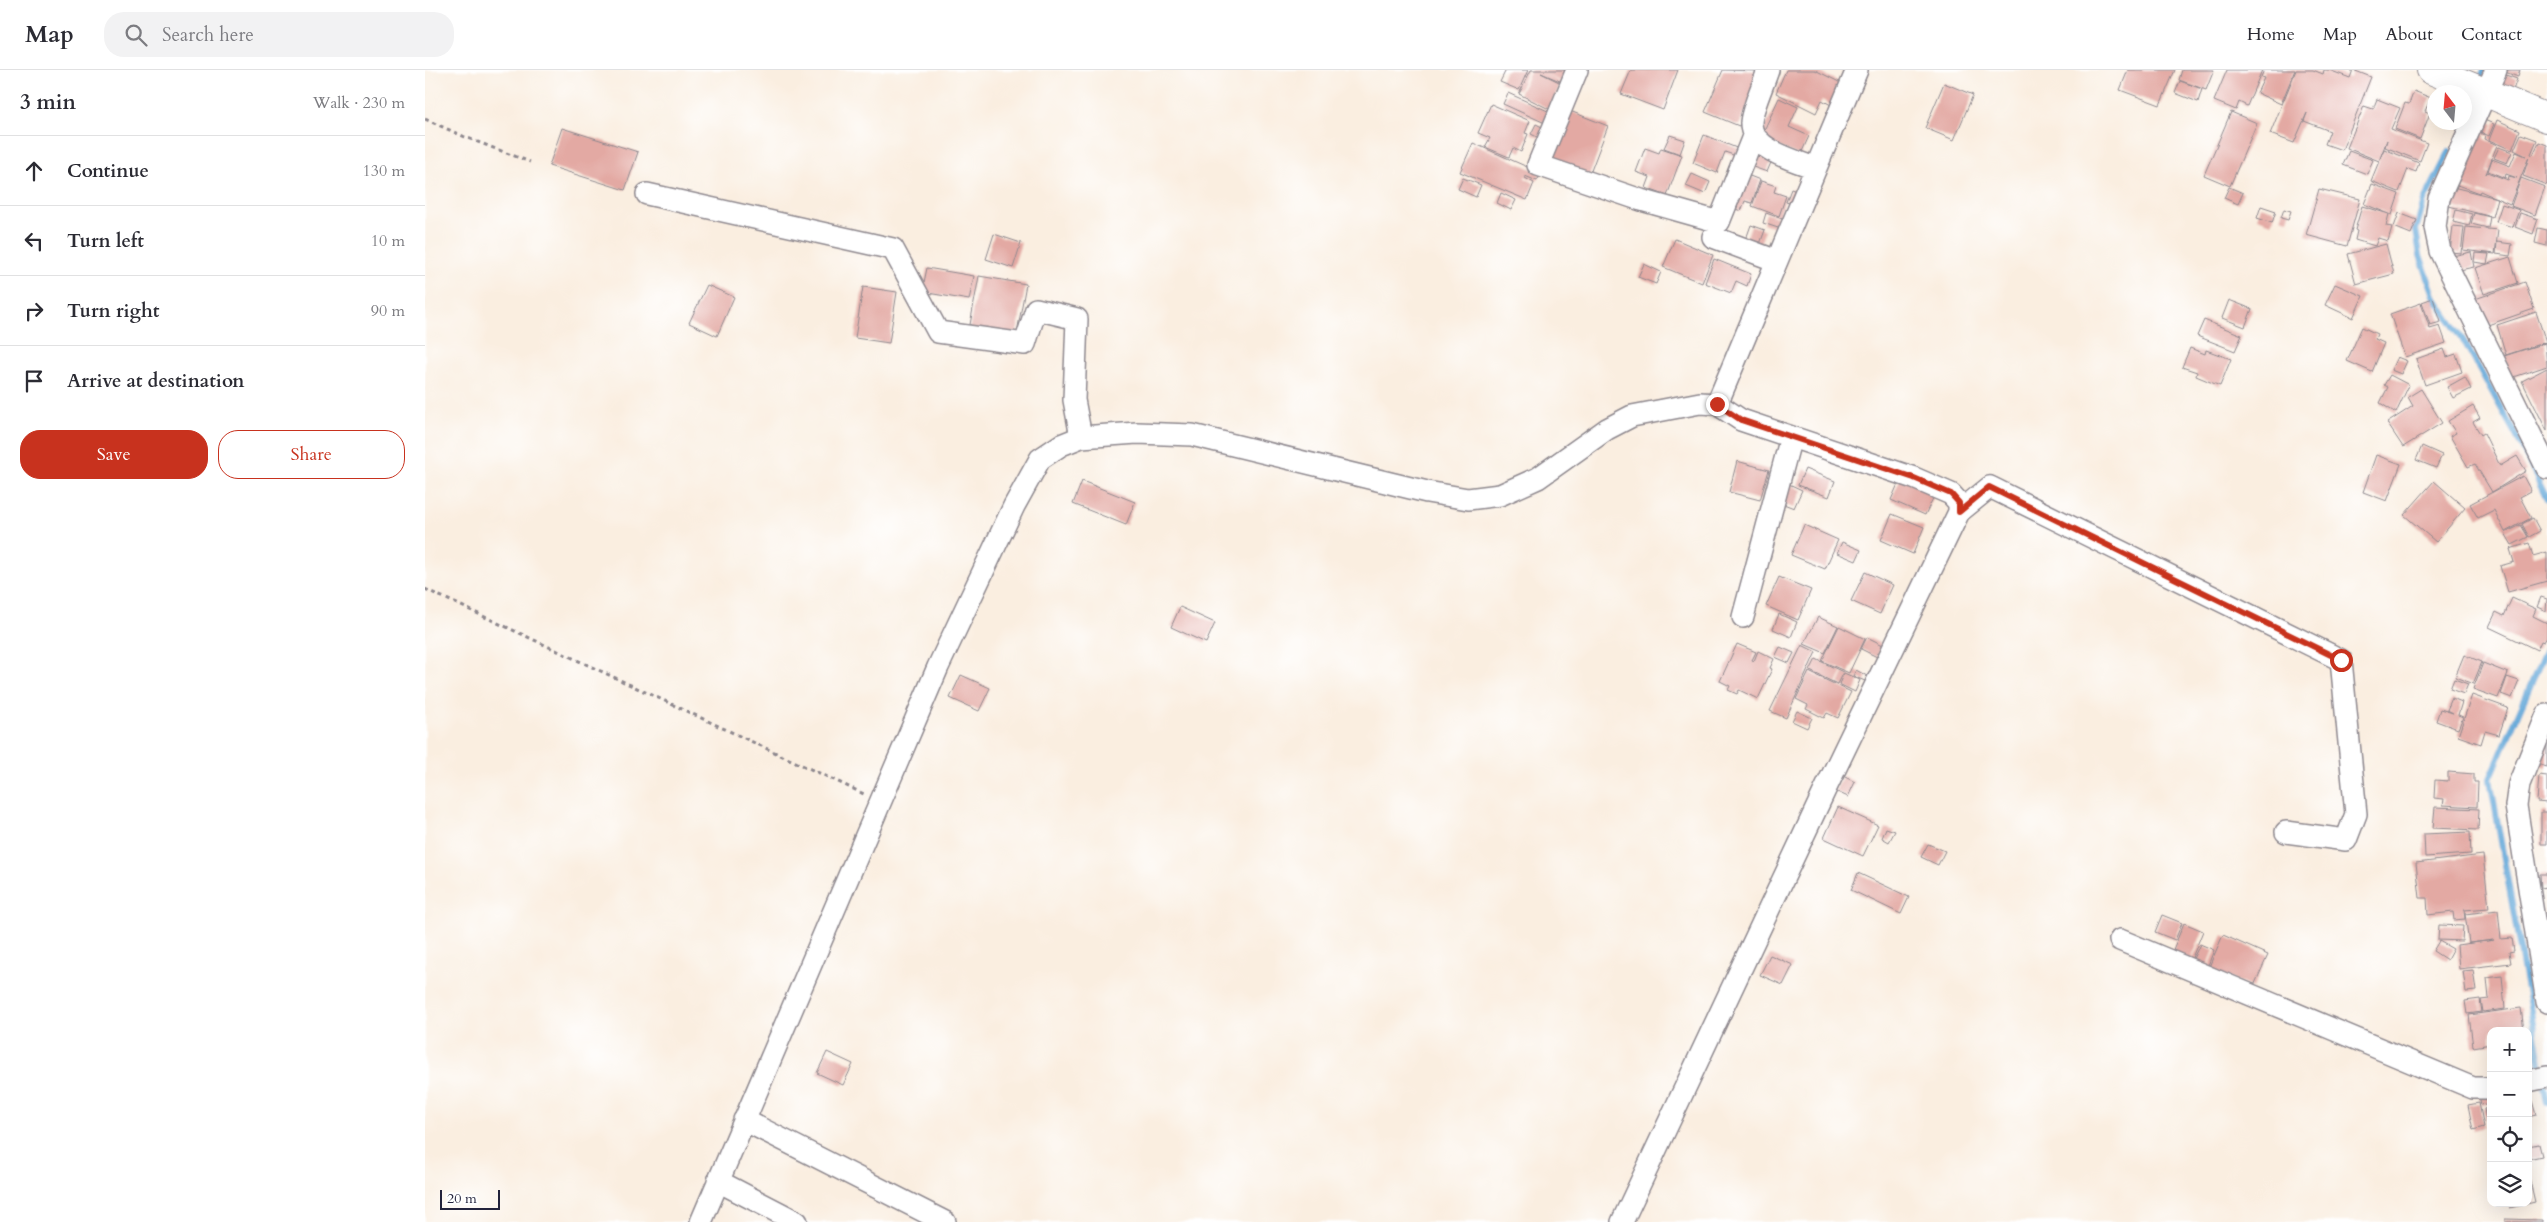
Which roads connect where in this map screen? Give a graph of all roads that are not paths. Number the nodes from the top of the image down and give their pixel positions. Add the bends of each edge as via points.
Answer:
1 (1577, 70) edge
2 (1768, 70) edge
3 (1857, 70) edge
4 (2431, 70) edge
5 (2482, 85) edge
6 (2547, 118) edge
7 (1754, 134) junction
8 (1815, 168) junction
9 (647, 194) dead end
10 (1713, 237) dead end
11 (1777, 261) junction
12 (1717, 404) junction
13 (1081, 437) junction
14 (1791, 437) junction
15 (2547, 468) edge
16 (1959, 512) junction
17 (1743, 617) dead end
18 (2547, 715) edge
19 (2286, 832) dead end
20 (2120, 940) dead end
21 (2547, 1002) edge
22 (2487, 1088) edge
23 (744, 1120) junction
24 (718, 1181) junction
25 (701, 1222) edge
26 (797, 1222) edge
27 (945, 1222) edge
28 (1622, 1222) edge

1 - 7 street via 1538,165 1719,222
2 - 7 street via 1751,123
3 - 8 street
4 - 5 main road
5 - 6 main road
5 - 15 street via 2439,198 2435,227 2440,251
7 - 8 street via 1771,151
8 - 11 street
9 - 13 street via 893,249 938,332 1025,344 1036,309 1077,319 1074,400
10 - 11 street
11 - 12 street
12 - 13 street via 1700,403 1632,416 1607,429 1538,478 1500,495 1468,499 1191,435 1137,433
12 - 14 street via 1741,420
13 - 23 street via 1040,459 1014,506 937,667
14 - 16 street via 1914,478 1951,494 1959,503
14 - 17 street
16 - 19 street via 1989,487 2341,660 2356,814 2346,840
16 - 28 street
18 - 21 street via 2519,784 2516,806
20 - 22 street via 2473,1088
23 - 24 street
23 - 27 street
24 - 25 street
24 - 26 street

